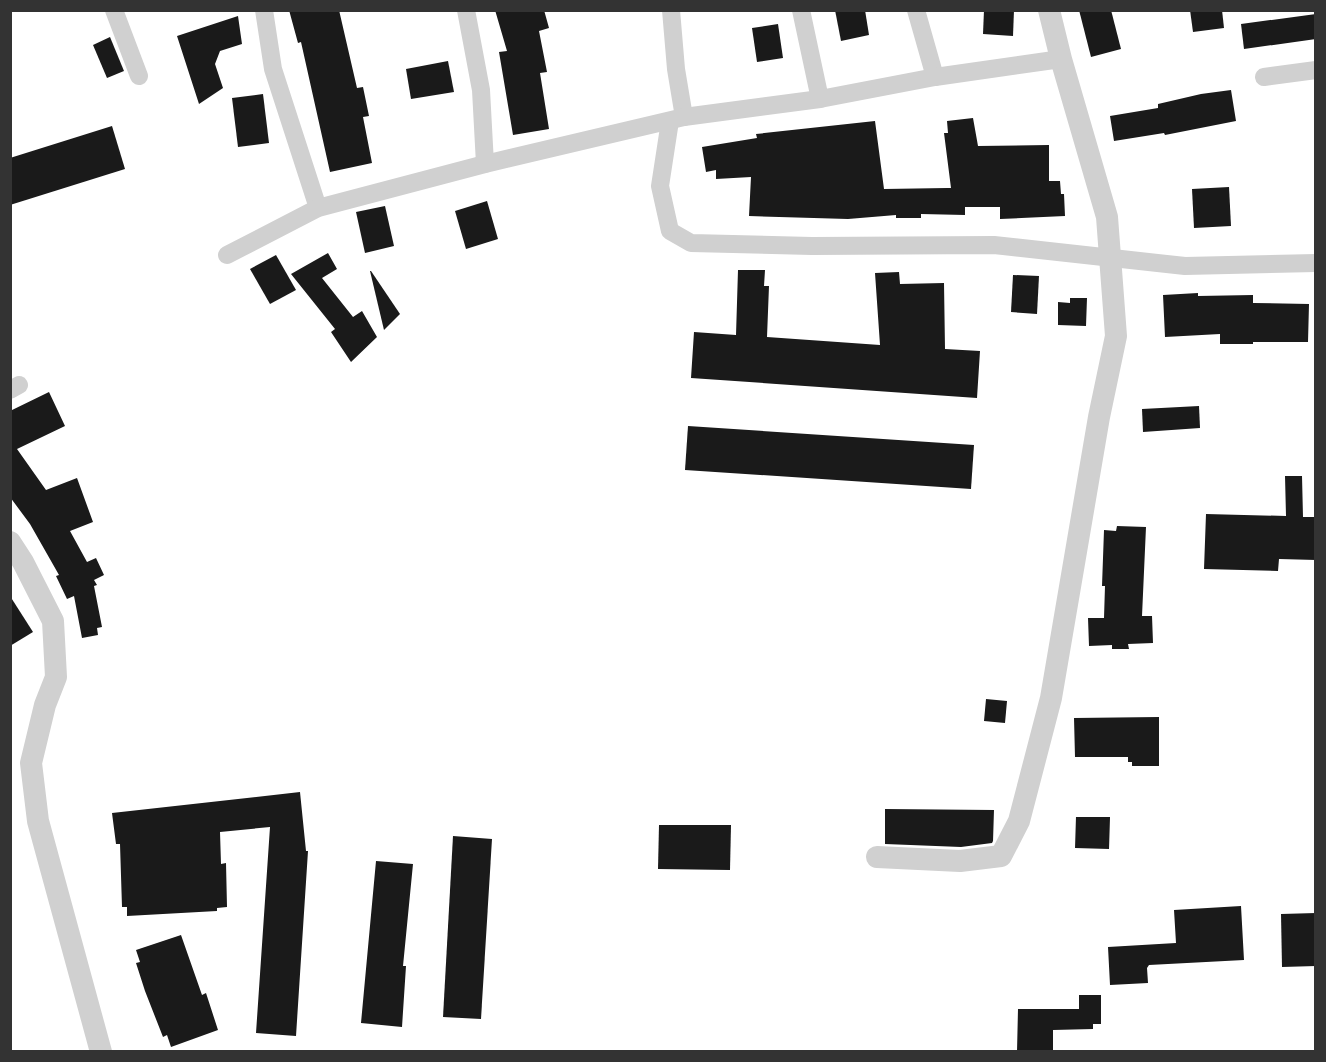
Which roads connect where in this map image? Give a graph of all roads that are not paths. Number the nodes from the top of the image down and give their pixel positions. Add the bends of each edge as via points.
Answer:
1 (114, 10) edge
2 (264, 10) edge
3 (466, 10) edge
4 (671, 10) edge
5 (801, 10) edge
6 (916, 10) edge
7 (1049, 10) edge
8 (1061, 59) junction
9 (1316, 70) edge
10 (139, 76) dead end
11 (935, 77) junction
12 (1264, 77) dead end
13 (820, 99) junction
14 (677, 119) junction
15 (485, 164) junction
16 (318, 208) junction
17 (227, 255) dead end
18 (1110, 257) junction
19 (1316, 263) edge
20 (10, 542) edge
21 (877, 857) dead end
22 (101, 1052) edge

1 - 10 street
2 - 16 street via 273,69
3 - 15 street via 481,90
4 - 14 street
5 - 13 street
6 - 11 street
7 - 8 street
8 - 11 street
8 - 18 street via 1107,217
9 - 12 street
11 - 13 street
13 - 14 street
14 - 15 street
14 - 18 street via 660,186 670,231 691,243 994,246
15 - 16 street
16 - 17 street
18 - 19 street via 1185,266
18 - 21 street via 1116,336 1051,698 1019,821 1001,856 960,861
20 - 22 street via 53,621 56,677 31,763 38,821

